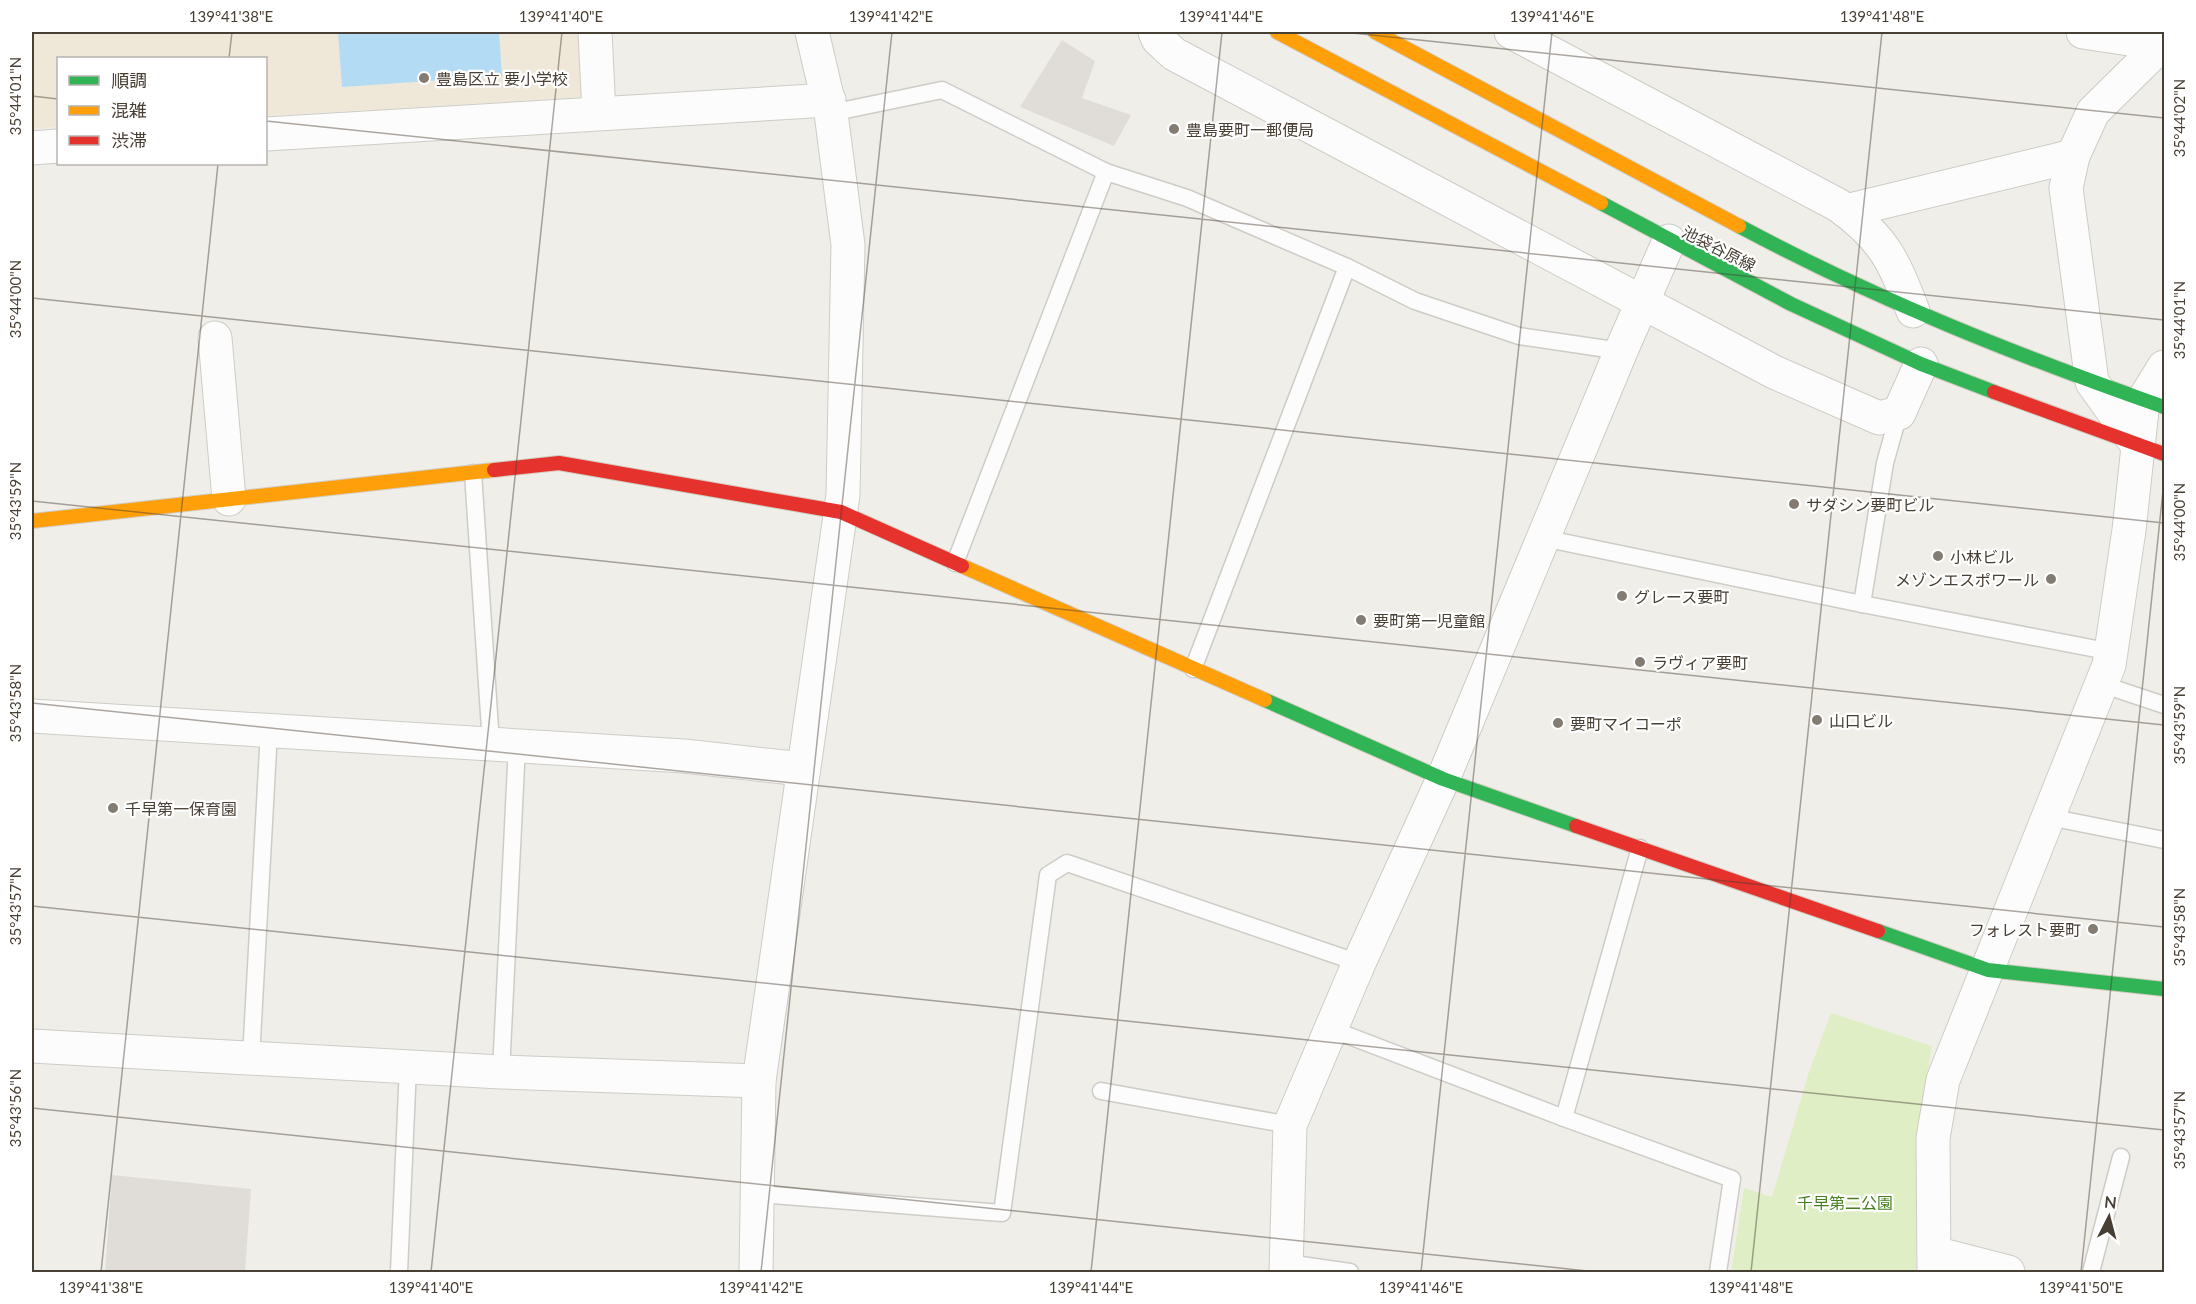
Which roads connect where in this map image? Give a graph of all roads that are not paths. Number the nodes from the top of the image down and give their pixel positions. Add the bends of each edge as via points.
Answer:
1 (594, 32) edge
2 (812, 32) edge
3 (1155, 32) edge
4 (1276, 32) edge
5 (1375, 32) edge
6 (1511, 32) edge
7 (2083, 32) edge
8 (2163, 43) edge
9 (830, 107) junction
10 (599, 113) junction
11 (267, 134) edge
12 (57, 146) edge
13 (32, 148) edge
14 (2073, 156) junction
15 (1106, 172) junction
16 (1846, 211) junction
17 (1669, 241) junction
18 (1347, 267) junction
19 (1642, 303) junction
20 (1913, 311) junction
21 (215, 338) dead end
22 (1621, 351) junction
23 (1921, 364) junction
24 (2164, 367) edge
25 (2092, 382) junction
26 (2154, 404) edge
27 (1899, 413) junction
28 (2151, 450) edge
29 (473, 473) junction
30 (229, 499) junction
31 (840, 512) junction
32 (32, 521) edge
33 (1543, 538) junction
34 (955, 562) junction
35 (1862, 604) junction
36 (2112, 652) junction
37 (1194, 669) junction
38 (2102, 684) junction
39 (2164, 705) edge
40 (32, 716) edge
41 (268, 731) junction
42 (504, 745) junction
43 (802, 770) junction
44 (1443, 779) junction
45 (2049, 818) junction
46 (2164, 840) edge
47 (1640, 848) junction
48 (1359, 963) junction
49 (1988, 970) junction
50 (2164, 989) edge
51 (1331, 1029) junction
52 (32, 1046) edge
53 (251, 1058) junction
54 (408, 1066) junction
55 (501, 1072) junction
56 (759, 1081) junction
57 (1101, 1091) dead end
58 (1564, 1118) junction
59 (1290, 1125) junction
60 (2121, 1157) dead end
61 (758, 1194) junction
62 (1934, 1263) edge
63 (1287, 1268) edge
64 (399, 1272) edge
65 (756, 1272) edge
66 (1350, 1272) edge
67 (1718, 1272) edge
68 (2008, 1272) edge
69 (2091, 1272) edge

1 - 10 street
2 - 9 street
3 - 19 street via 1174,54
4 - 17 street, 池袋谷原線
5 - 20 street, 池袋谷原線 via 1786,251
6 - 16 street
7 - 8 street
8 - 14 street via 2093,112
9 - 10 street
9 - 15 lane via 942,90
9 - 31 street via 848,244
10 - 11 street
12 - 13 street
14 - 16 street
14 - 25 street via 2066,188
15 - 18 lane via 1187,198
15 - 34 lane
16 - 20 street via 1883,245
17 - 19 street
17 - 23 street, 池袋谷原線 via 1791,304
18 - 22 lane via 1415,301 1519,336
18 - 37 lane
19 - 22 street
19 - 27 street via 1774,372 1879,418
20 - 25 street, 池袋谷原線
21 - 30 street
22 - 33 street
23 - 27 street
23 - 28 street, 池袋谷原線
24 - 26 street
25 - 26 street, 池袋谷原線
25 - 28 street
26 - 28 street
27 - 35 lane via 1885,463
28 - 36 street
29 - 30 street
29 - 31 street via 559,463
29 - 42 lane
30 - 32 street
31 - 34 street
31 - 43 street
33 - 35 lane
33 - 44 street
34 - 37 street
35 - 36 lane
36 - 38 street
37 - 44 street
38 - 39 lane
38 - 45 street
40 - 41 street
41 - 42 street
41 - 53 lane
42 - 43 street via 684,756
42 - 55 lane
43 - 56 street
44 - 47 street
44 - 48 street
45 - 46 lane
45 - 49 street
47 - 49 street
47 - 58 lane
48 - 51 street
48 - 61 lane via 1067,863 1048,875 1002,1213
49 - 50 street
49 - 62 street via 1943,1080 1933,1138
51 - 58 lane
51 - 59 street
52 - 53 street
53 - 54 street
54 - 55 street
54 - 64 lane
55 - 56 street
56 - 61 street
57 - 59 lane
58 - 67 lane via 1732,1179
59 - 63 street
60 - 69 lane
61 - 65 street
62 - 68 street
63 - 66 lane

